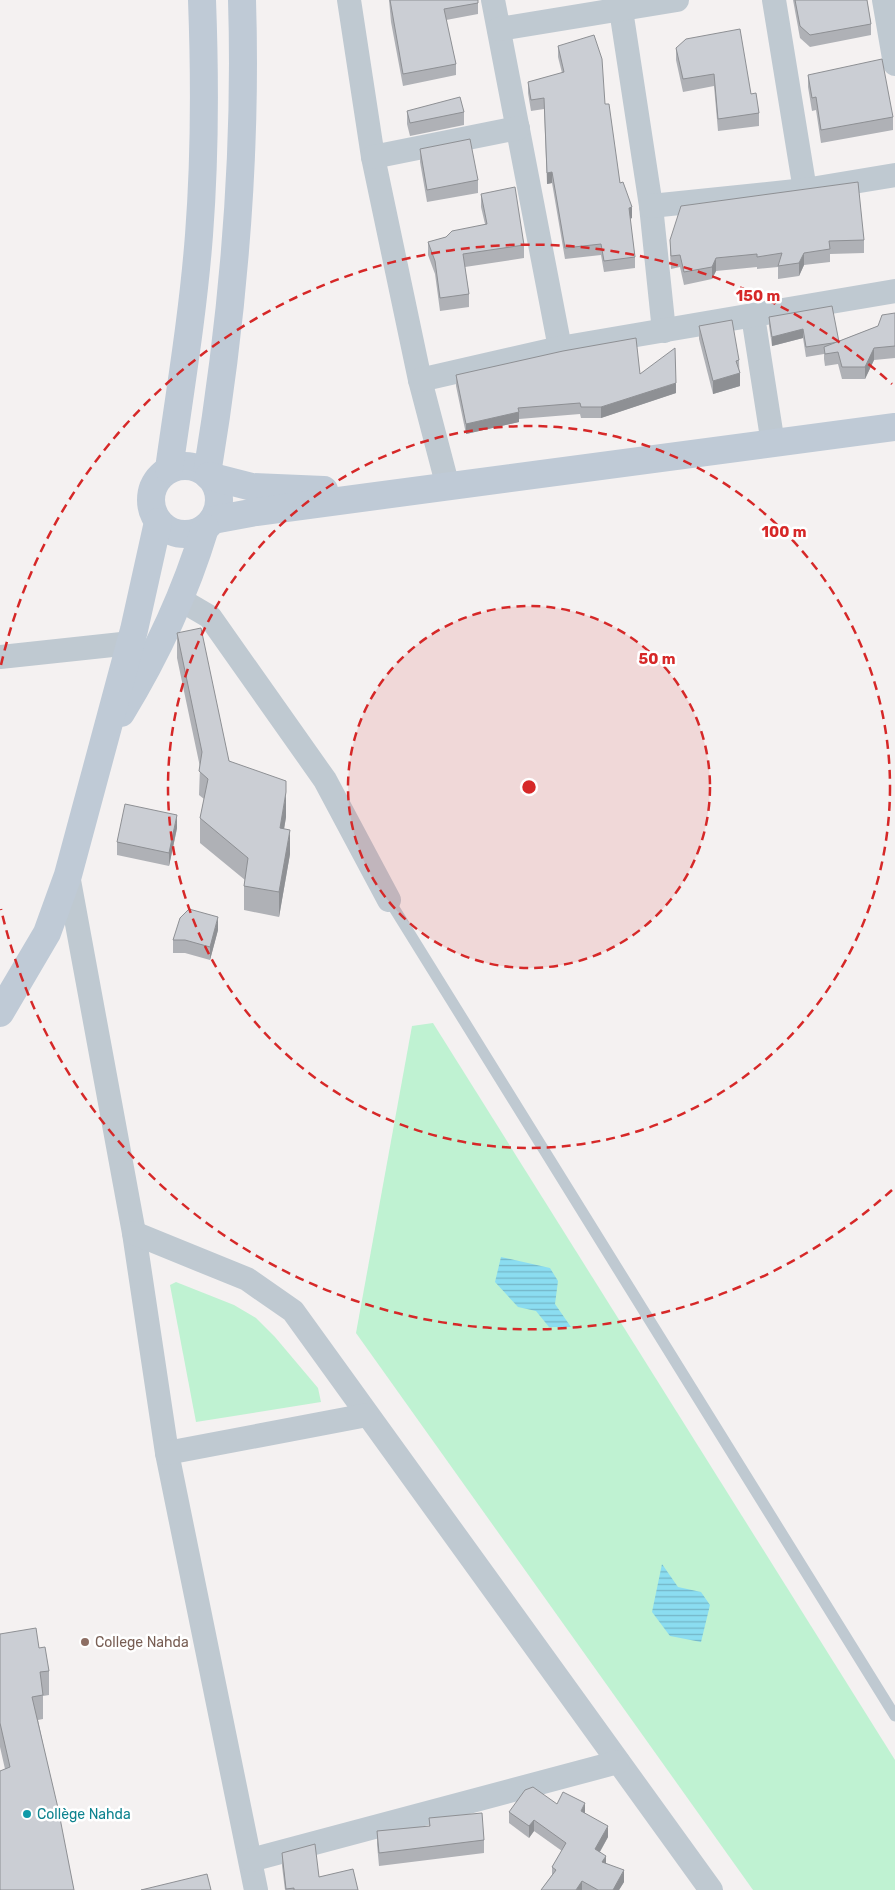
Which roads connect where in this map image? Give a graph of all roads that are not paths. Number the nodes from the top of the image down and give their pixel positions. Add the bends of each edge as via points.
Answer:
1 (202, 0) edge
2 (242, 0) edge
3 (349, 0) edge
4 (494, 0) edge
5 (677, 0) edge
6 (774, 0) edge
7 (884, 0) edge
8 (621, 10) junction
9 (499, 29) junction
10 (895, 64) edge
11 (518, 128) junction
12 (373, 157) junction
13 (895, 175) edge
14 (805, 190) junction
15 (651, 206) junction
16 (895, 291) edge
17 (753, 316) junction
18 (664, 331) junction
19 (560, 348) junction
20 (420, 380) junction
21 (895, 427) edge
22 (773, 444) junction
23 (169, 469) junction
24 (208, 475) junction
25 (448, 487) junction
26 (398, 494) junction
27 (158, 522) junction
28 (209, 524) junction
29 (181, 600) junction
30 (131, 643) junction
31 (0, 657) edge
32 (106, 738) junction
33 (68, 874) junction
34 (389, 900) joint
35 (0, 1013) edge
36 (134, 1233) junction
37 (367, 1414) junction
38 (168, 1453) junction
39 (895, 1716) edge
40 (618, 1762) junction
41 (251, 1860) junction
42 (256, 1890) edge
43 (711, 1890) edge

1 - 23 main road via 204,108 199,236
2 - 24 main road via 243,106 236,248 227,342
3 - 12 street
4 - 9 street
5 - 8 street
6 - 14 street
7 - 10 street
8 - 9 street
8 - 15 street
9 - 11 street
11 - 12 street
11 - 19 street
12 - 20 street
13 - 14 street
14 - 15 street
15 - 18 street
16 - 17 street
17 - 18 street
17 - 22 street
18 - 19 street
19 - 20 street
20 - 25 street
21 - 22 main road
22 - 25 main road
23 - 24 main road via 188,466
23 - 27 main road via 160,475 150,493 153,514
24 - 26 main road via 252,487
24 - 28 main road via 216,486 219,502
25 - 26 main road
26 - 28 main road via 256,512
27 - 28 main road via 175,533 186,534
27 - 30 main road
28 - 29 main road
29 - 32 main road via 157,652
29 - 34 street via 210,617 325,780
30 - 31 street
30 - 32 main road
32 - 33 main road
33 - 35 main road via 47,933
33 - 36 street
34 - 39 lane
36 - 37 street via 247,1279 293,1312
36 - 38 street
37 - 38 street
37 - 40 street
38 - 41 street
40 - 41 street
40 - 43 street
41 - 42 street

